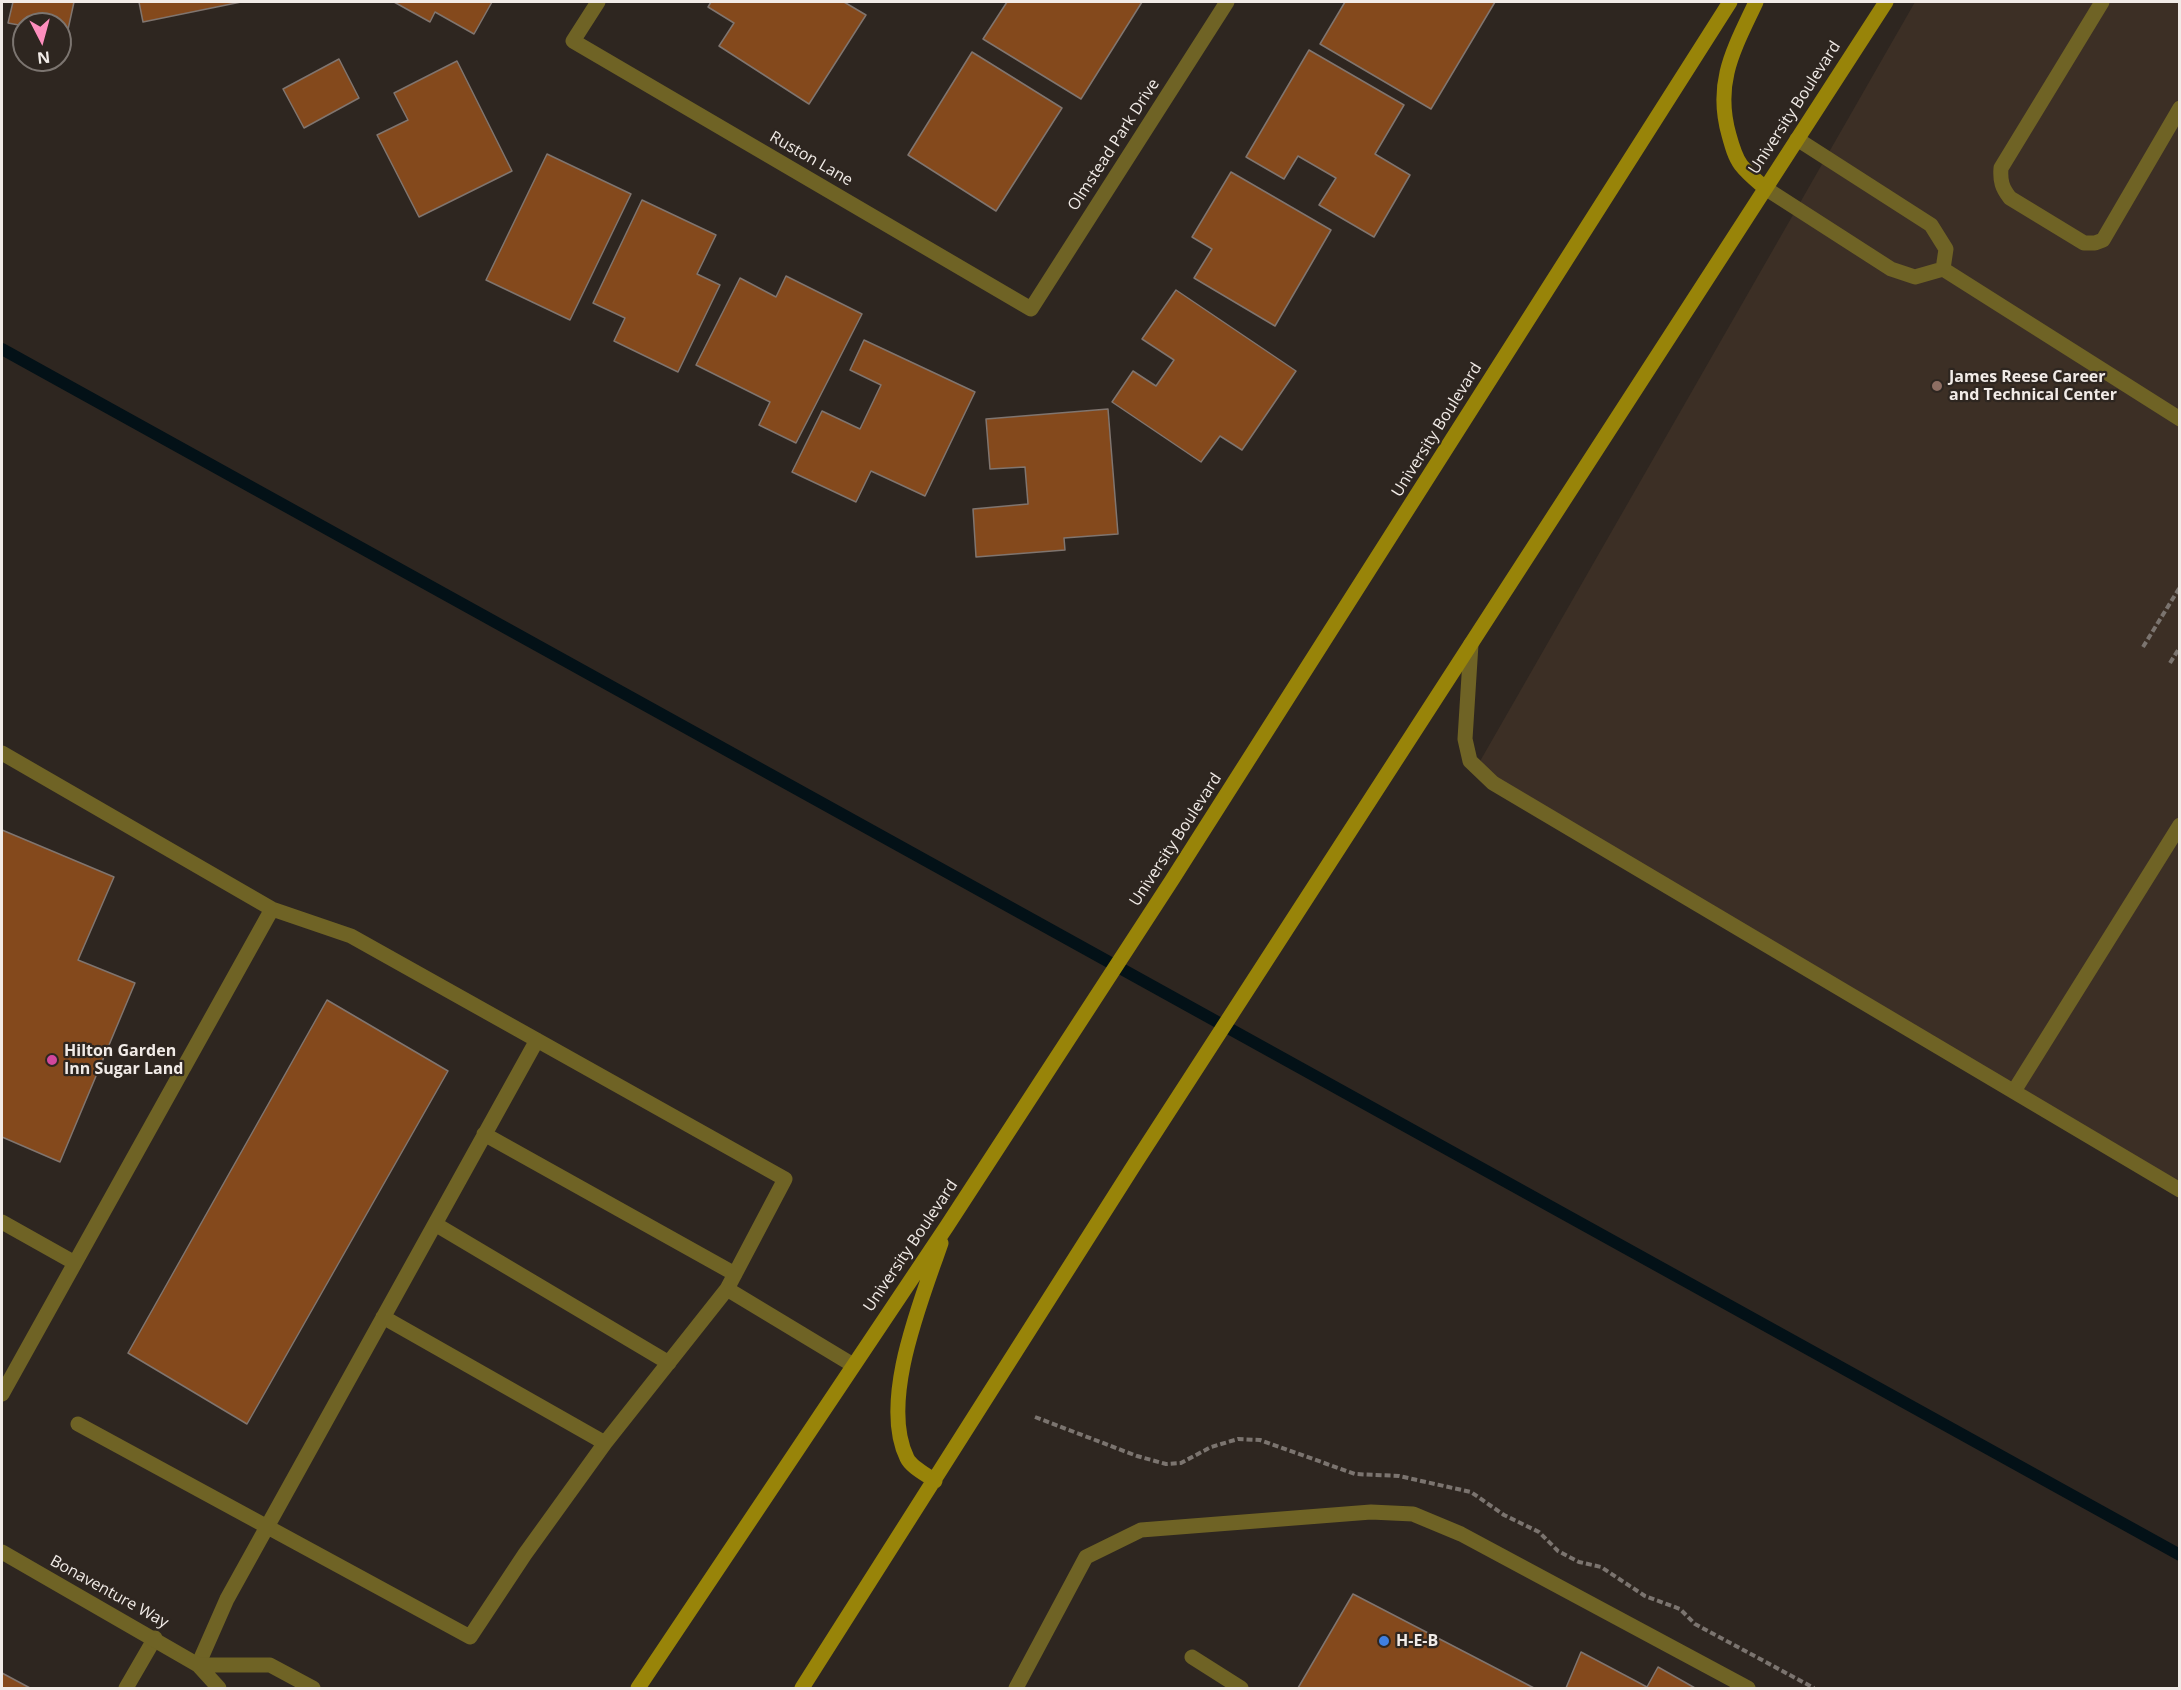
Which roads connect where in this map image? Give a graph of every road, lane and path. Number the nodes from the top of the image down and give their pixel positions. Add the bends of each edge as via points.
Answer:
1 (598, 2) edge
2 (1227, 2) edge
3 (1730, 2) edge
4 (1756, 2) edge
5 (1886, 2) edge
6 (2102, 2) edge
7 (2180, 108) edge
8 (1797, 139) junction
9 (1765, 188) junction
10 (1943, 269) junction
11 (1031, 309) joint
12 (2180, 419) edge
13 (2180, 587) edge
14 (1471, 644) junction
15 (2180, 646) edge
16 (2143, 647) dead end
17 (2170, 663) dead end
18 (2, 753) edge
19 (2180, 825) edge
20 (272, 909) junction
21 (537, 1040) junction
22 (2014, 1091) junction
23 (484, 1134) junction
24 (2180, 1190) edge
25 (2, 1221) edge
26 (435, 1224) junction
27 (947, 1226) junction
28 (75, 1263) junction
29 (735, 1274) junction
30 (727, 1289) junction
31 (383, 1317) junction
32 (669, 1363) junction
33 (853, 1365) junction
34 (4, 1385) edge
35 (78, 1424) dead end
36 (605, 1443) junction
37 (935, 1481) junction
38 (267, 1526) junction
39 (2, 1552) edge
40 (155, 1638) junction
41 (1192, 1657) dead end
42 (198, 1665) junction
43 (126, 1689) edge
44 (219, 1689) edge
45 (313, 1689) edge
46 (638, 1689) edge
47 (802, 1689) edge
48 (1016, 1689) edge
49 (1241, 1689) edge
50 (1748, 1689) edge

1 - 11 street, Ruston Lane via 573,41
2 - 11 street, Olmstead Park Drive
3 - 27 main road, University Boulevard via 1172,880
4 - 9 main road via 1726,71 1724,119 1737,158
5 - 8 main road, University Boulevard
6 - 7 street via 2001,168 2003,190 2084,243 2103,240
8 - 9 main road, University Boulevard
8 - 10 street via 1931,225 1946,249
9 - 10 street via 1891,268 1915,277
9 - 14 main road, University Boulevard
10 - 12 street
13 - 16 path
14 - 22 street via 1465,739 1470,762 1493,783
14 - 37 main road, University Boulevard
15 - 17 path
18 - 20 street
19 - 22 street
20 - 21 street via 351,936
20 - 28 street
21 - 23 street
21 - 29 street via 785,1179
22 - 24 street
23 - 26 street
23 - 29 street
25 - 28 street
26 - 31 street
26 - 32 street
27 - 33 main road, University Boulevard
27 - 37 main road via 900,1371 897,1422 907,1460
28 - 34 street
29 - 30 street
30 - 32 street
30 - 33 street
31 - 36 street
31 - 38 street
32 - 36 street
33 - 46 main road, University Boulevard
35 - 38 street
36 - 38 street via 470,1637
37 - 47 main road, University Boulevard
38 - 42 street via 227,1599
39 - 40 street, Bonaventure Way
40 - 42 street, Bonaventure Way
40 - 43 street
41 - 49 street
42 - 44 street, Bonaventure Way
42 - 45 street via 270,1665
48 - 50 street via 1086,1557 1142,1530 1371,1512 1413,1514 1461,1534

